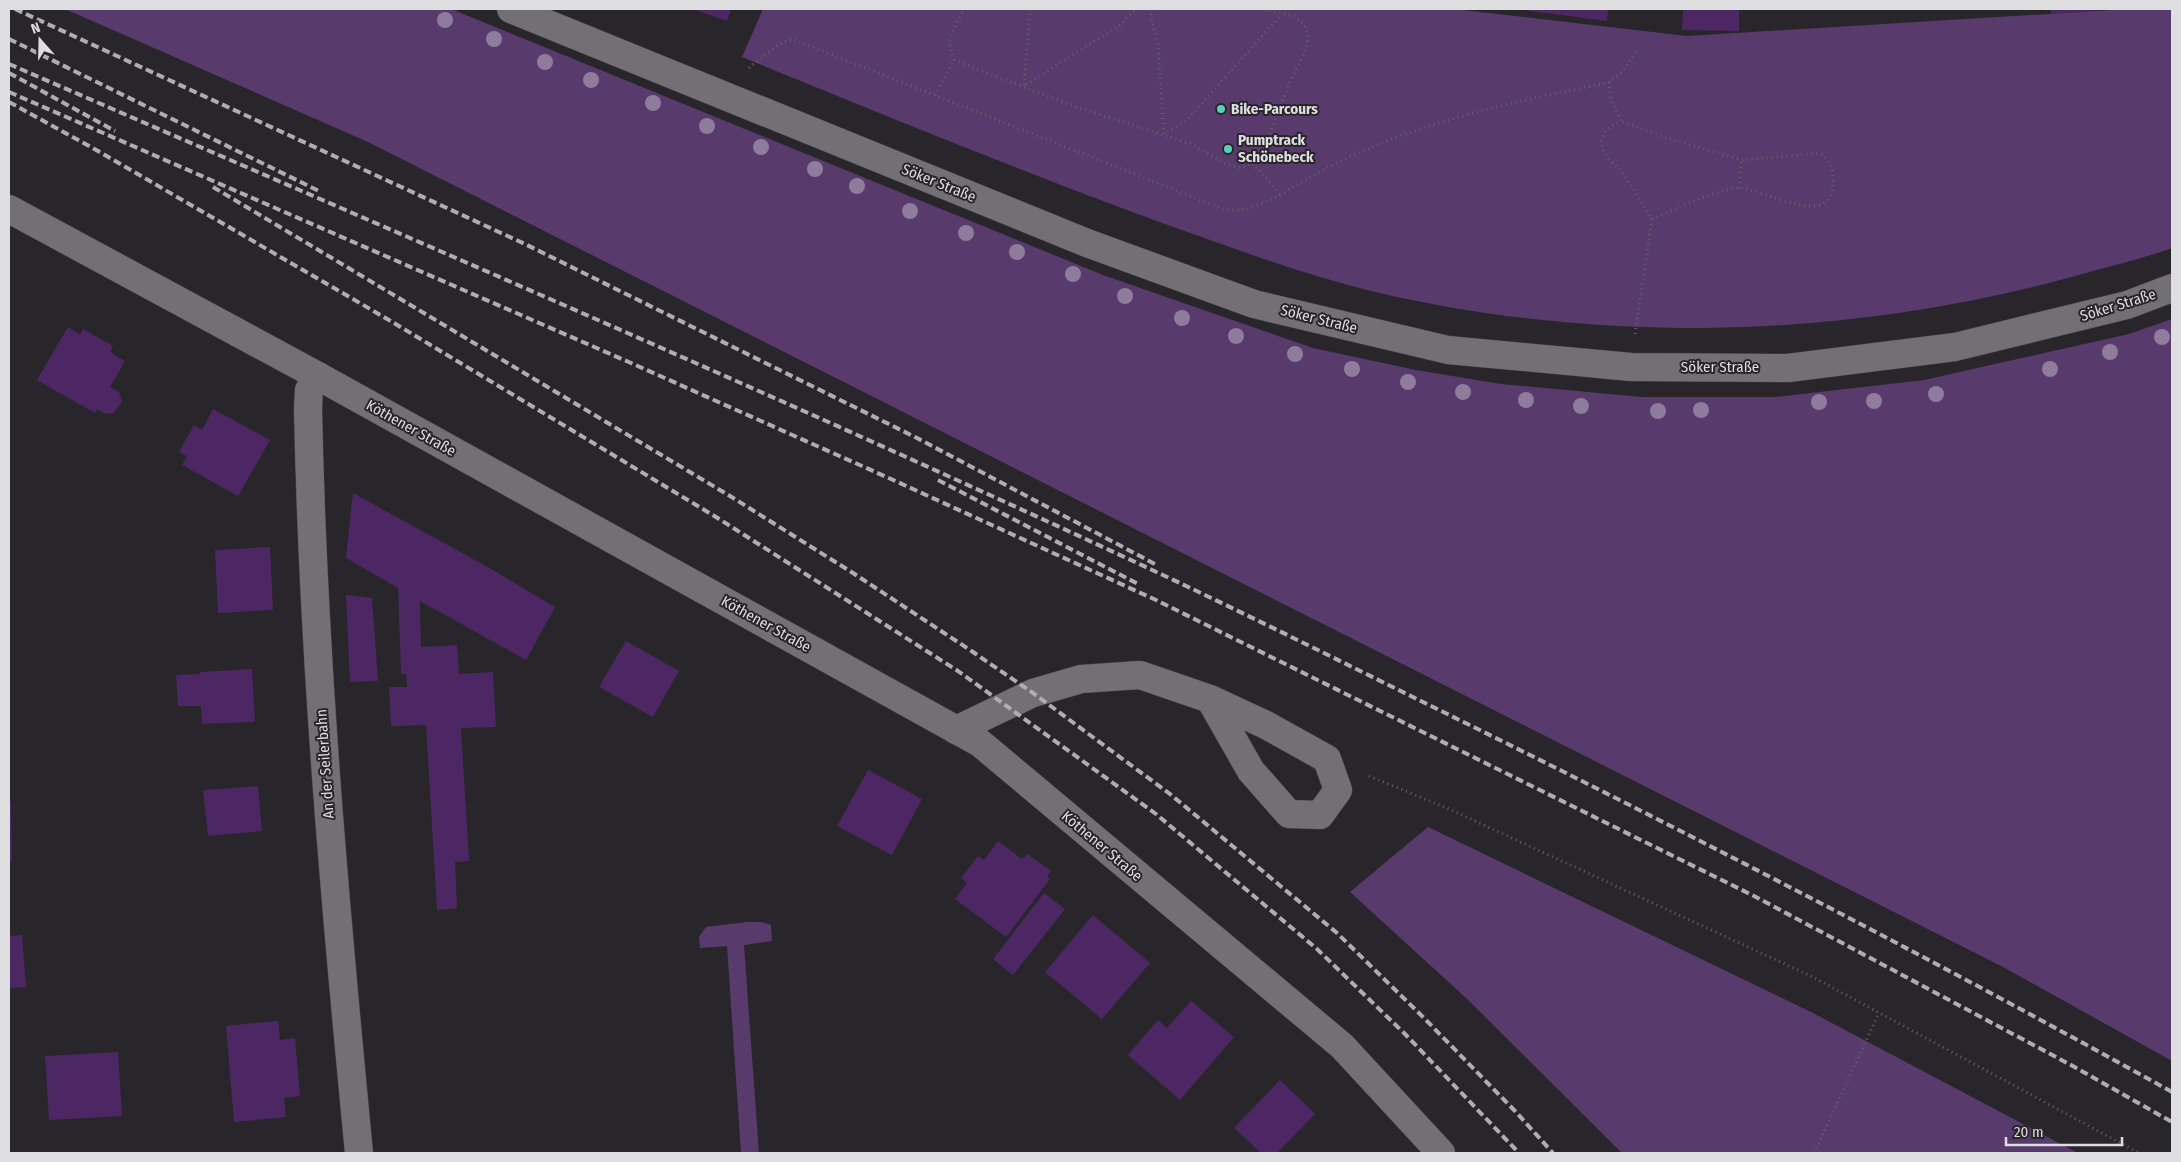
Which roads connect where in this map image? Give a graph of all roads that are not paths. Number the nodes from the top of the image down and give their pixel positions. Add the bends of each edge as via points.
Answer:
1 (511, 9) edge
2 (9, 209) edge
3 (2172, 288) edge
4 (318, 376) junction
5 (1210, 699) junction
6 (956, 730) junction
7 (359, 1153) edge
8 (1441, 1153) edge

1 - 3 street, Söker Straße via 1087,243 1254,304 1448,350 1631,366 1788,368 1955,347 2127,306
2 - 4 street, Köthener Straße
4 - 6 street, Köthener Straße
4 - 7 street, An der Seilerbahn via 309,390 308,408 310,524 324,762
5 - 5 street via 1327,759 1338,790 1320,815 1289,814 1251,771
5 - 6 street via 1140,675 1081,679 1033,694
6 - 8 street, Köthener Straße via 980,743 1342,1046

